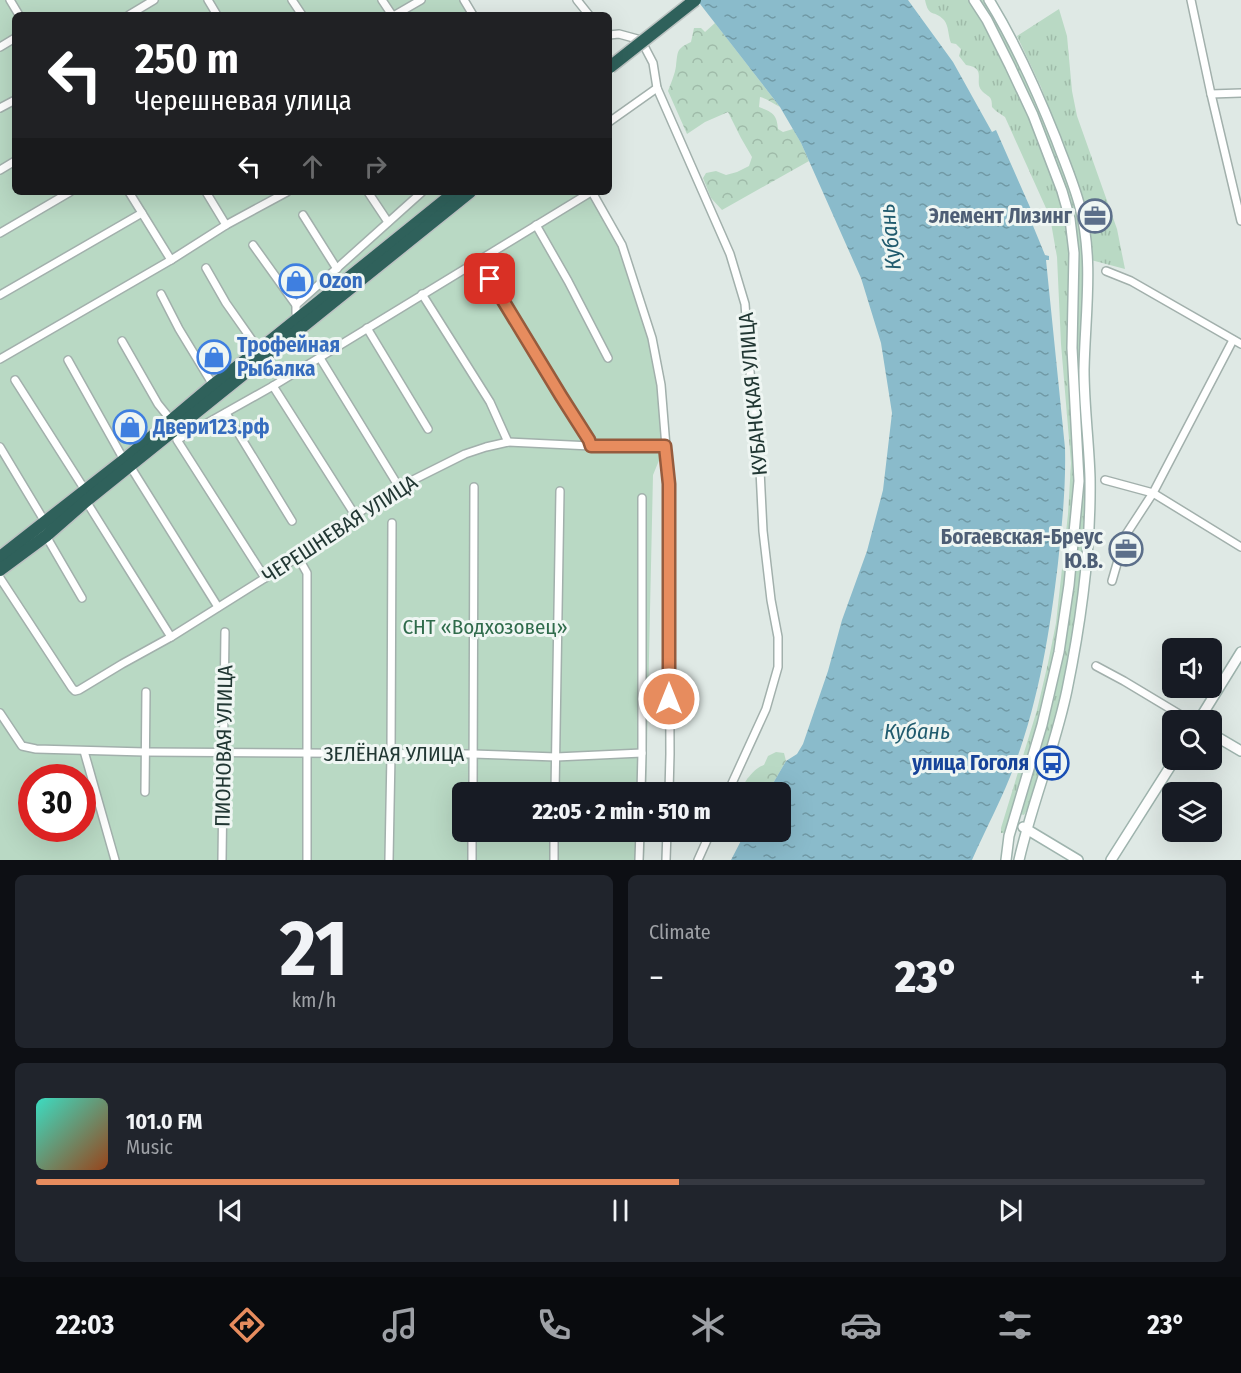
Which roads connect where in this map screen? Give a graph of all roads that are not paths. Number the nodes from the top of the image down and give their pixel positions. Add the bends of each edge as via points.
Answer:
1 (154, 0) edge
2 (382, 0) edge
3 (421, 0) edge
4 (577, 0) edge
5 (695, 0) edge
6 (974, 0) edge
7 (989, 0) edge
8 (1191, 0) edge
9 (134, 12) edge
10 (395, 12) edge
11 (400, 12) edge
12 (587, 12) edge
13 (612, 35) edge
14 (612, 66) edge
15 (657, 88) junction
16 (1241, 93) edge
17 (1211, 94) junction
18 (612, 120) edge
19 (65, 195) edge
20 (131, 195) edge
21 (208, 195) edge
22 (279, 195) edge
23 (370, 195) edge
24 (419, 195) edge
25 (451, 195) edge
26 (466, 195) edge
27 (586, 195) edge
28 (593, 195) edge
29 (142, 213) junction
30 (303, 215) dead end
31 (1241, 221) edge
32 (388, 222) junction
33 (226, 225) junction
34 (536, 225) junction
35 (0, 233) edge
36 (253, 245) dead end
37 (171, 260) junction
38 (479, 260) junction
39 (206, 268) dead end
40 (337, 268) junction
41 (1106, 271) dead end
42 (161, 294) dead end
43 (422, 294) junction
44 (0, 295) edge
45 (298, 311) junction
46 (367, 328) junction
47 (292, 329) junction
48 (1233, 339) junction
49 (122, 341) dead end
50 (1241, 344) edge
51 (259, 350) junction
52 (320, 358) junction
53 (608, 358) dead end
54 (0, 359) edge
55 (68, 360) dead end
56 (15, 380) dead end
57 (213, 385) junction
58 (273, 386) junction
59 (206, 405) junction
60 (226, 413) junction
61 (208, 422) junction
62 (428, 429) dead end
63 (175, 430) junction
64 (508, 442) junction
65 (665, 445) junction
66 (591, 446) junction
67 (0, 447) edge
68 (127, 463) junction
69 (1105, 480) dead end
70 (399, 487) junction
71 (474, 487) dead end
72 (560, 490) dead end
73 (1153, 494) junction
74 (86, 496) junction
75 (642, 498) dead end
76 (355, 514) junction
77 (292, 521) dead end
78 (45, 522) junction
79 (392, 523) dead end
80 (45, 536) junction
81 (1241, 547) edge
82 (298, 556) junction
83 (0, 557) edge
84 (0, 570) edge
85 (0, 578) edge
86 (266, 578) junction
87 (1112, 581) dead end
88 (82, 598) dead end
89 (218, 607) junction
90 (225, 632) dead end
91 (171, 637) junction
92 (1241, 652) edge
93 (1096, 666) dead end
94 (146, 692) dead end
95 (1172, 710) edge
96 (1205, 710) edge
97 (0, 713) edge
98 (1222, 740) edge
99 (84, 751) junction
100 (1241, 751) edge
101 (145, 752) junction
102 (223, 752) junction
103 (308, 753) junction
104 (642, 753) junction
105 (391, 754) junction
106 (473, 754) junction
107 (556, 757) junction
108 (1168, 770) edge
109 (473, 782) edge
110 (555, 782) edge
111 (641, 782) edge
112 (669, 782) edge
113 (733, 782) edge
114 (145, 792) dead end
115 (1013, 823) junction
116 (1027, 828) junction
117 (472, 842) edge
118 (554, 842) edge
119 (640, 842) edge
120 (667, 842) edge
121 (706, 842) edge
122 (115, 860) edge
123 (222, 860) edge
124 (307, 860) edge
125 (389, 860) edge
126 (472, 860) edge
127 (554, 860) edge
128 (639, 860) edge
129 (666, 860) edge
130 (698, 860) edge
131 (1006, 860) edge
132 (1019, 860) edge
133 (1078, 860) edge
134 (1111, 860) edge

1 - 9 street
2 - 10 street
3 - 11 street
4 - 12 street
5 - 14 highway, bridge
6 - 115 main road via 1033,116 1062,191 1074,253 1072,348 1079,481 1069,585 1042,725
7 - 116 main road via 1019,54 1069,173 1081,208 1088,252 1084,393 1090,485 1084,584 1067,690
8 - 17 street
13 - 15 street, КУБАНСКАЯ УЛИЦА via 641,40 653,63
15 - 18 street
15 - 113 street, КУБАНСКАЯ УЛИЦА via 730,254 745,304 778,667 766,710
16 - 17 street
17 - 31 street
19 - 35 street
20 - 29 street
21 - 33 street
22 - 33 street
23 - 32 street
24 - 32 street
25 - 45 highway
26 - 47 highway
27 - 34 street
28 - 65 street via 621,245 652,338 661,385
29 - 37 street
29 - 44 street
30 - 40 street
32 - 40 street
33 - 37 street
34 - 38 street
34 - 53 street
36 - 45 street
37 - 54 street
38 - 43 street
38 - 66 street
39 - 51 street
40 - 45 street
41 - 48 street
42 - 57 street
43 - 46 street
43 - 64 street via 490,402
45 - 47 highway
46 - 52 street
46 - 62 street
47 - 51 highway
47 - 59 highway
48 - 50 street
48 - 73 street
49 - 63 street
51 - 57 highway
52 - 58 street
52 - 70 street
55 - 68 street
56 - 74 street
57 - 63 highway
58 - 60 street
58 - 76 street
59 - 61 street
59 - 63 highway
60 - 61 street
60 - 77 street
61 - 63 street
61 - 63 street
63 - 68 highway
63 - 86 street
64 - 66 street, ЧЕРЕШНЕВАЯ УЛИЦА
64 - 70 street, ЧЕРЕШНЕВАЯ УЛИЦА via 465,454
65 - 66 street, ЧЕРЕШНЕВАЯ УЛИЦА
65 - 112 street via 669,484
67 - 78 street
68 - 74 highway
68 - 89 street
69 - 73 street
70 - 76 street, ЧЕРЕШНЕВАЯ УЛИЦА
71 - 106 street
72 - 107 street
73 - 81 street
73 - 87 street via 1125,536
74 - 78 highway
74 - 80 highway
74 - 91 street
75 - 104 street
76 - 82 street, ЧЕРЕШНЕВАЯ УЛИЦА
78 - 83 highway
79 - 105 street
80 - 84 highway
80 - 88 street
82 - 86 street, ЧЕРЕШНЕВАЯ УЛИЦА
82 - 103 street via 307,573
85 - 91 street, ЧЕРЕШНЕВАЯ УЛИЦА via 75,691
86 - 89 street, ЧЕРЕШНЕВАЯ УЛИЦА
89 - 91 street, ЧЕРЕШНЕВАЯ УЛИЦА
90 - 102 street, ПИОНОВАЯ УЛИЦА
92 - 96 main road
93 - 95 street
94 - 101 street
97 - 99 street, ЗЕЛЁНАЯ УЛИЦА via 22,746
98 - 100 main road
99 - 101 street, ЗЕЛЁНАЯ УЛИЦА
99 - 122 street
101 - 102 street, ЗЕЛЁНАЯ УЛИЦА
101 - 114 street
102 - 103 street, ЗЕЛЁНАЯ УЛИЦА
102 - 123 street, ПИОНОВАЯ УЛИЦА
103 - 105 street, ЗЕЛЁНАЯ УЛИЦА
103 - 124 street
104 - 107 street, ЗЕЛЁНАЯ УЛИЦА
104 - 111 street
105 - 106 street, ЗЕЛЁНАЯ УЛИЦА
105 - 125 street
106 - 107 street, ЗЕЛЁНАЯ УЛИЦА
106 - 109 street
107 - 110 street
108 - 134 main road
115 - 116 main road
115 - 131 main road
116 - 132 main road
116 - 133 main road
117 - 126 street
118 - 127 street
119 - 128 street
120 - 129 street
121 - 130 street

